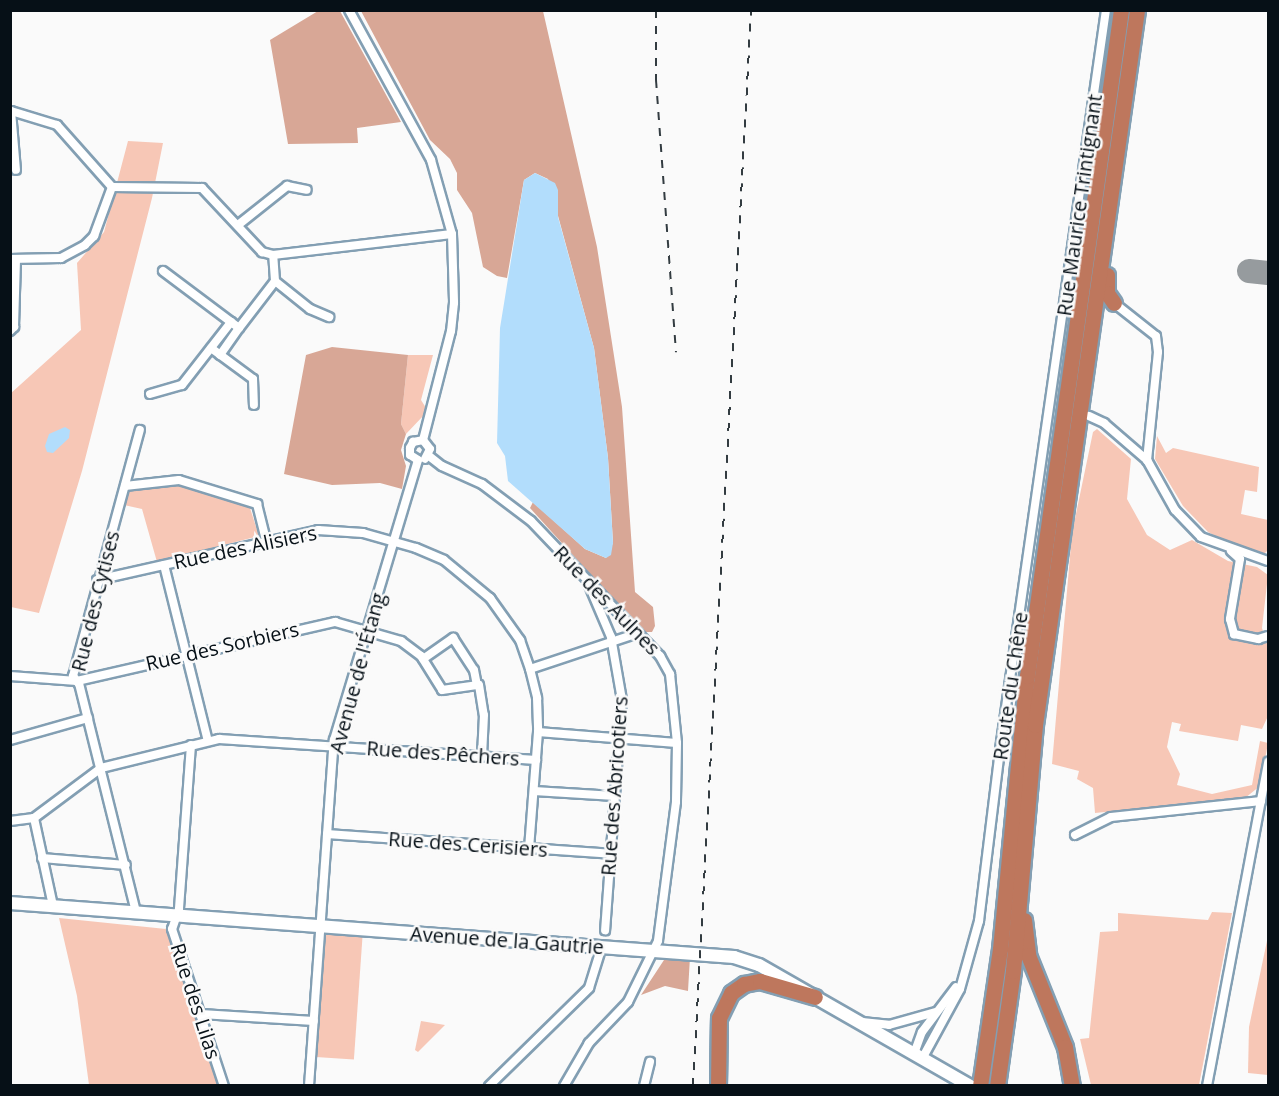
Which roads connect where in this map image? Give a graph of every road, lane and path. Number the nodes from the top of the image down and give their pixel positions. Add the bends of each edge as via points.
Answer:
1 (349, 10) edge
2 (1106, 10) edge
3 (1121, 10) edge
4 (1137, 10) edge
5 (16, 170) dead end
6 (112, 187) junction
7 (306, 190) dead end
8 (238, 225) junction
9 (452, 234) junction
10 (273, 255) junction
11 (13, 260) edge
12 (163, 271) dead end
13 (275, 281) junction
14 (1114, 303) joint
15 (328, 317) dead end
16 (231, 322) junction
17 (239, 328) junction
18 (10, 331) edge
19 (211, 348) junction
20 (220, 355) junction
21 (150, 394) dead end
22 (1051, 400) joint
23 (254, 405) dead end
24 (1089, 416) joint
25 (140, 430) dead end
26 (423, 440) junction
27 (429, 456) junction
28 (418, 460) junction
29 (1147, 460) junction
30 (125, 486) junction
31 (1064, 527) junction
32 (266, 541) junction
33 (394, 541) junction
34 (1231, 550) junction
35 (1269, 561) edge
36 (164, 565) junction
37 (584, 576) junction
38 (98, 580) junction
39 (369, 629) junction
40 (638, 633) junction
41 (1269, 636) edge
42 (611, 641) junction
43 (186, 654) junction
44 (423, 659) junction
45 (530, 669) junction
46 (10, 676) edge
47 (77, 681) junction
48 (477, 685) junction
49 (88, 718) junction
50 (538, 732) junction
51 (621, 738) junction
52 (10, 740) edge
53 (208, 741) junction
54 (677, 743) junction
55 (191, 745) junction
56 (334, 745) junction
57 (482, 756) junction
58 (536, 760) junction
59 (1269, 762) edge
60 (101, 768) junction
61 (534, 791) junction
62 (615, 796) junction
63 (1260, 801) junction
64 (34, 818) junction
65 (10, 821) edge
66 (327, 834) junction
67 (1075, 835) dead end
68 (529, 849) junction
69 (610, 854) junction
70 (42, 858) junction
71 (126, 865) junction
72 (1019, 902) junction
73 (10, 903) edge
74 (53, 906) junction
75 (136, 912) junction
76 (174, 916) junction
77 (321, 928) junction
78 (605, 930) dead end
79 (602, 946) junction
80 (655, 949) junction
81 (966, 971) junction
82 (815, 997) junction
83 (937, 1012) junction
84 (201, 1014) junction
85 (314, 1021) junction
86 (862, 1022) junction
87 (919, 1054) junction
88 (650, 1062) dead end
89 (490, 1085) edge
90 (973, 1085) edge
91 (224, 1086) edge
92 (309, 1086) edge
93 (564, 1086) edge
94 (645, 1086) edge
95 (717, 1086) edge
96 (997, 1086) edge
97 (1072, 1086) edge
98 (1208, 1086) edge

1 - 9 street via 431,160
2 - 22 street, Rue Maurice Trintignant
3 - 90 highway via 1027,676 1000,949
4 - 14 highway via 1129,123 1107,271 1107,293
4 - 31 highway
5 - 6 street via 11,111 57,125
6 - 8 street via 202,188
6 - 11 street via 94,236 85,245 61,258
7 - 8 street via 287,186
8 - 10 street via 262,252
9 - 10 street
9 - 26 street via 451,331
10 - 13 street
11 - 18 street via 14,327
12 - 16 street
13 - 15 street via 310,309
13 - 17 street
14 - 29 street via 1152,330 1158,343
16 - 17 street
16 - 19 street
17 - 20 street
19 - 20 street
19 - 21 street via 182,385
20 - 23 street via 253,379
22 - 81 street, Route du Chêne via 979,921
24 - 29 street via 1104,423
24 - 31 highway
25 - 30 street, Rue des Cytises
26 - 27 street via 430,446
26 - 28 street, Avenue de l'Étang via 413,442 410,448 412,457
27 - 28 street
27 - 37 street, Rue des Aulnes via 482,484 531,520
28 - 33 street, Avenue de l'Étang
29 - 34 street via 1175,510 1201,537
30 - 32 street via 179,480 257,504
30 - 38 street, Rue des Cytises
31 - 72 highway via 1035,725
32 - 33 street, Rue des Alisiers via 336,530
32 - 36 street, Rue des Alisiers
33 - 39 street, Avenue de l'Étang
33 - 45 street, Rue des Alisiers via 444,560 490,598 520,640
34 - 35 street
34 - 41 street via 1240,559 1230,619 1234,634 1258,639
36 - 38 street, Rue des Alisiers
36 - 43 street
37 - 40 street, Rue des Aulnes
37 - 42 street, Rue des Abricotiers
38 - 47 street, Rue des Cytises via 74,676
39 - 43 street, Rue des Sorbiers via 324,623
39 - 44 street, Rue des Sorbiers via 402,641
39 - 56 street, Avenue de l'Étang
40 - 42 street
40 - 54 street, Rue des Aulnes via 669,667
42 - 45 street
42 - 51 street, Rue des Abricotiers via 621,686
43 - 47 street, Rue des Sorbiers
43 - 53 street
44 - 48 street, Rue des Sorbiers via 442,690
44 - 48 street via 453,638 474,669
45 - 50 street, Rue des Alisiers via 537,698
46 - 47 street, Rue des Sorbiers
47 - 49 street, Rue des Cytises
48 - 57 street via 484,715
49 - 52 street
49 - 60 street, Rue des Cytises
50 - 51 street
50 - 58 street, Rue des Alisiers
51 - 54 street
51 - 62 street, Rue des Abricotiers
53 - 55 street, Rue des Pêchers
53 - 56 street, Rue des Pêchers
54 - 80 street, Rue des Aulnes via 676,802
55 - 60 street, Rue des Pêchers
55 - 76 street, Rue des Lilas via 178,909
56 - 57 street, Rue des Pêchers
56 - 66 street, Avenue de l'Étang
57 - 58 street, Rue des Pêchers
58 - 61 street, Rue des Alisiers
59 - 63 street
60 - 64 street
60 - 71 street, Rue des Cytises
61 - 62 street
61 - 68 street, Rue des Alisiers
62 - 69 street, Rue des Abricotiers
63 - 67 street via 1111,817
63 - 98 street
64 - 65 street
64 - 70 street
66 - 68 street, Rue des Cerisiers
66 - 77 street, Avenue de l'Étang
68 - 69 street, Rue des Cerisiers
69 - 78 street, Rue des Abricotiers
70 - 71 street
70 - 74 street
71 - 75 street, Rue des Cytises
72 - 96 highway
72 - 97 highway via 1028,955 1065,1047
73 - 74 street, Avenue de la Gautrie
74 - 75 street, Avenue de la Gautrie
75 - 76 street, Avenue de la Gautrie
76 - 77 street, Avenue de la Gautrie
76 - 84 street, Rue des Lilas via 172,929
77 - 79 street, Avenue de la Gautrie
77 - 85 street, Avenue de l'Étang
79 - 80 street, Avenue de la Gautrie
79 - 89 street via 589,988
80 - 82 street, Avenue de la Gautrie via 742,959
80 - 93 street, Rue des Aulnes via 628,1002 589,1043
81 - 83 street, Route du Chêne
81 - 87 street, Route du Chêne via 949,1012
82 - 86 street, Avenue de la Gautrie
82 - 95 highway via 760,981 744,984 731,993 719,1018
83 - 86 street via 889,1025
83 - 87 street, Route du Chêne via 922,1032
84 - 85 street
84 - 91 street, Rue des Lilas
85 - 92 street, Avenue de l'Étang
86 - 87 street, Avenue de la Gautrie
87 - 90 street, Avenue de la Gautrie
88 - 94 street

